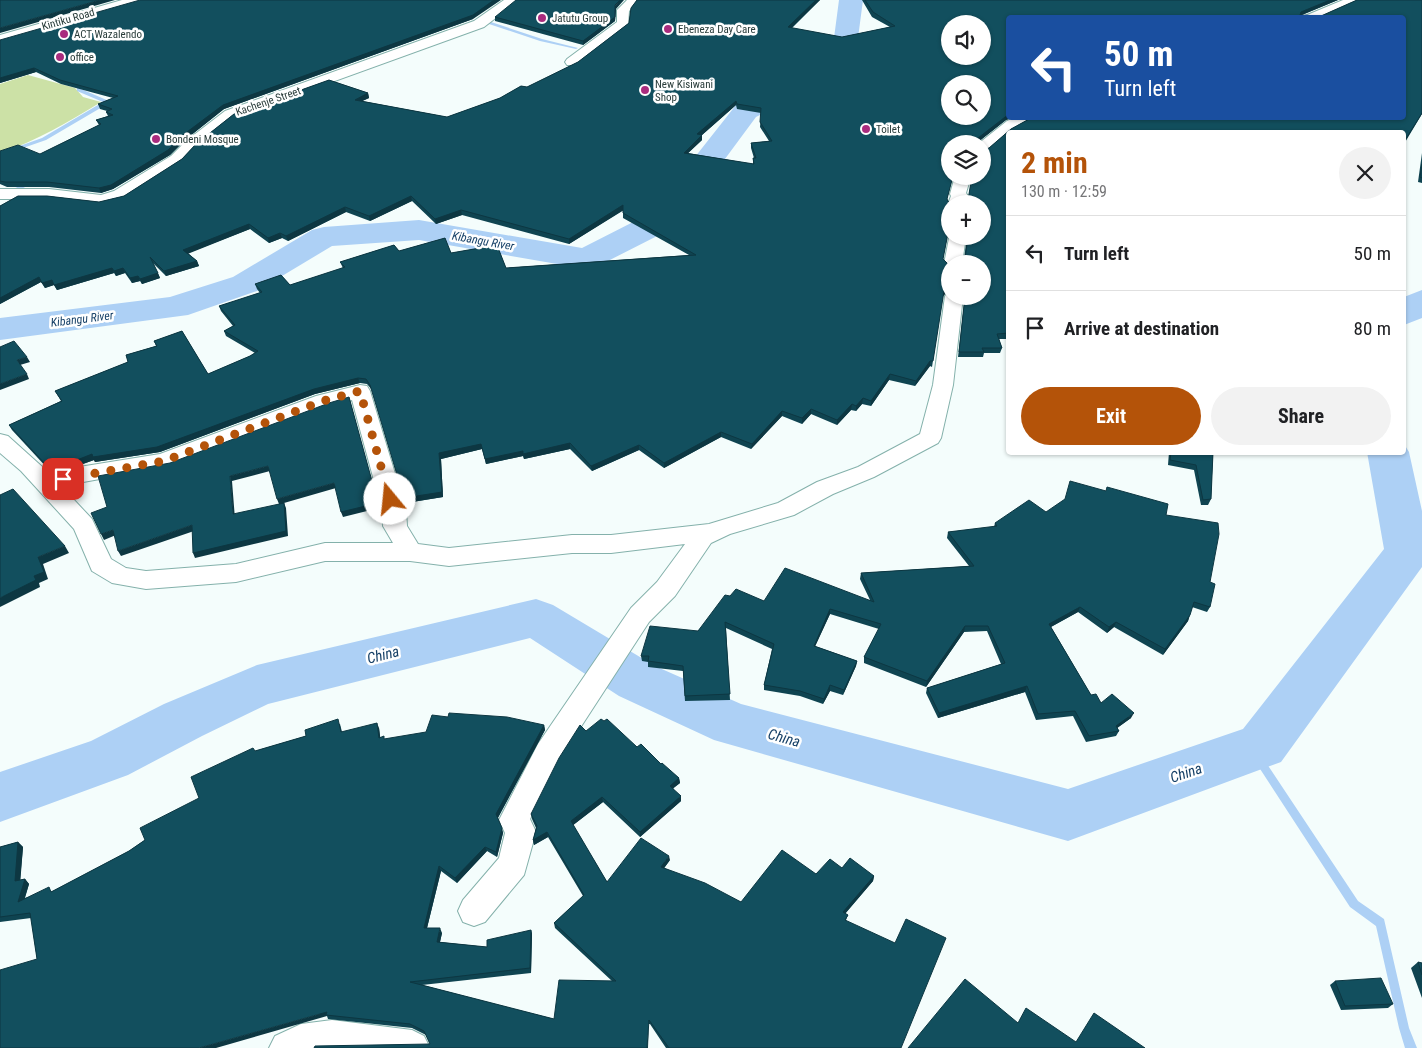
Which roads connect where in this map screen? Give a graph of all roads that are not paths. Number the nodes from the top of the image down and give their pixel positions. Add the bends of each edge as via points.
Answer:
1 (136, 0) edge
2 (513, 0) edge
3 (634, 0) edge
4 (1354, 0) edge
5 (1314, 15) edge
6 (0, 39) edge
7 (572, 62) dead end
8 (1021, 120) edge
9 (991, 141) edge
10 (0, 194) edge
11 (953, 305) edge
12 (0, 441) edge
13 (43, 481) junction
14 (711, 532) junction
15 (410, 552) junction
16 (474, 911) dead end
17 (287, 1048) edge
18 (412, 1048) edge

1 - 6 street, Kintiku Road
2 - 10 street, Kachenje Street via 479,24 230,114 177,159 120,195 101,200 49,194
3 - 7 street via 623,10 623,23
4 - 5 street
8 - 9 street
11 - 14 street via 943,384 930,438 786,509
12 - 13 street
13 - 15 street via 84,525 101,565 120,576 146,580 236,573 325,552
13 - 15 street via 164,461 323,401 360,391 394,510 395,526
14 - 15 street via 449,558
14 - 16 street via 703,537 666,589 640,615 548,753 514,820 521,832 513,865
17 - 18 street via 299,1041 324,1036

